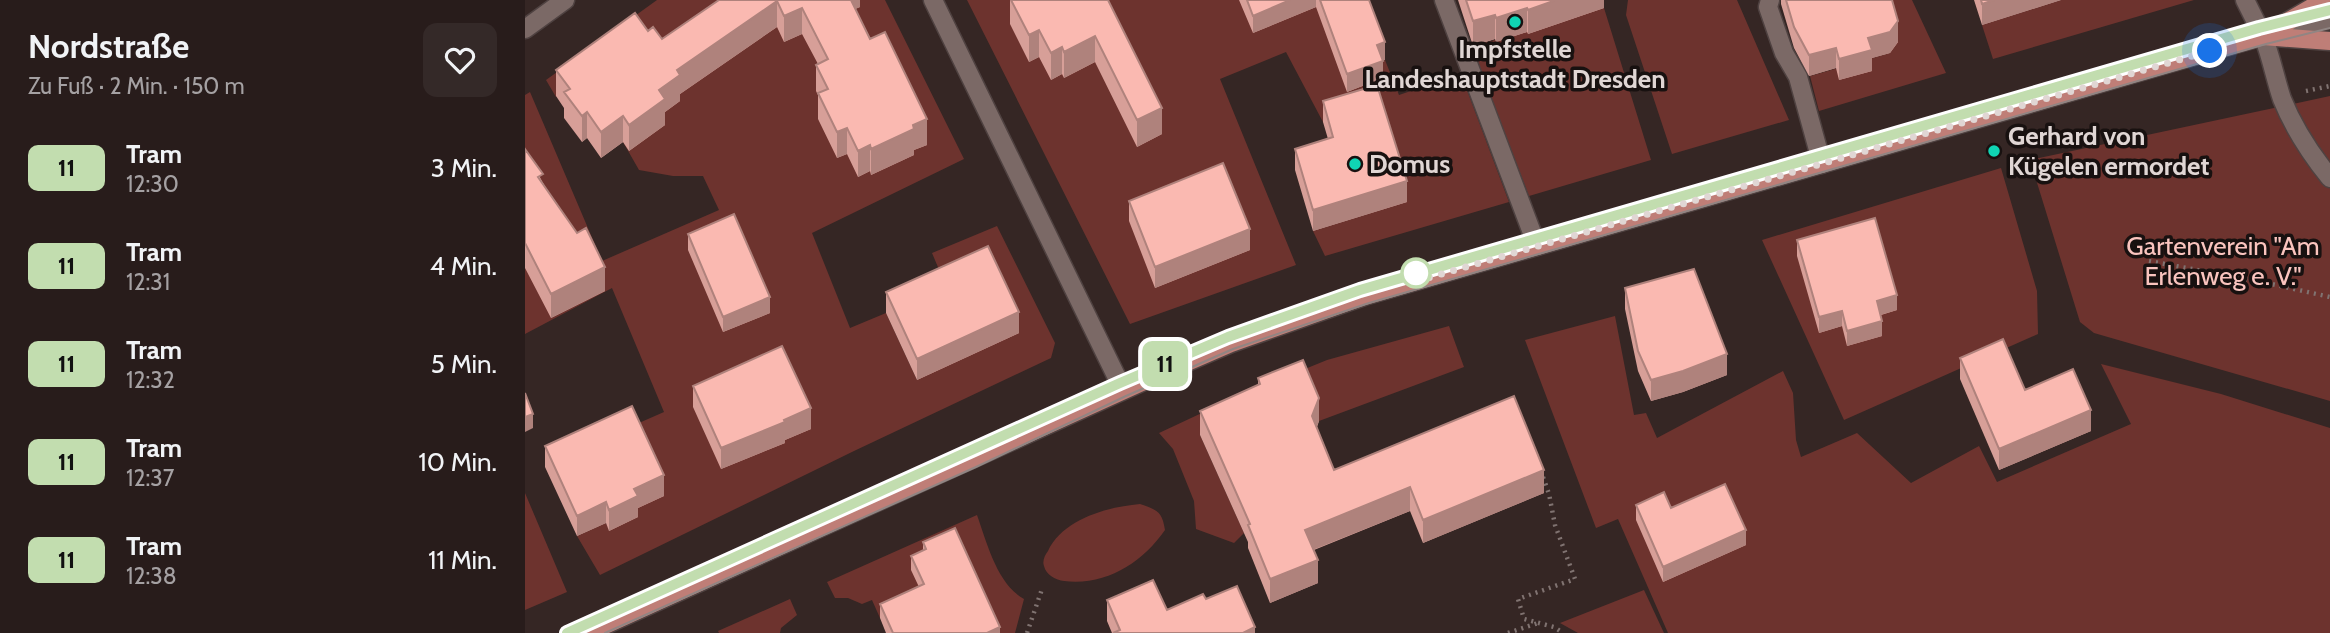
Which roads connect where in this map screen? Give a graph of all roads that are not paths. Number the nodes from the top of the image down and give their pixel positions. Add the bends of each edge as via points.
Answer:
1 (565, 0) edge
2 (933, 0) edge
3 (1444, 0) edge
4 (1770, 0) edge
5 (2245, 0) edge
6 (2325, 0) edge
7 (2330, 19) edge
8 (525, 29) edge
9 (2263, 36) junction
10 (2330, 41) edge
11 (1822, 164) junction
12 (2330, 178) edge
13 (1537, 246) junction
14 (1123, 390) junction
15 (593, 632) edge

1 - 8 street
2 - 14 street
3 - 13 street
4 - 11 street via 1767,6 1798,77
5 - 9 street
6 - 9 main road
7 - 9 street
9 - 10 main road
9 - 11 main road
9 - 12 street via 2295,128
11 - 13 main road
13 - 14 main road via 1231,343
14 - 15 main road

